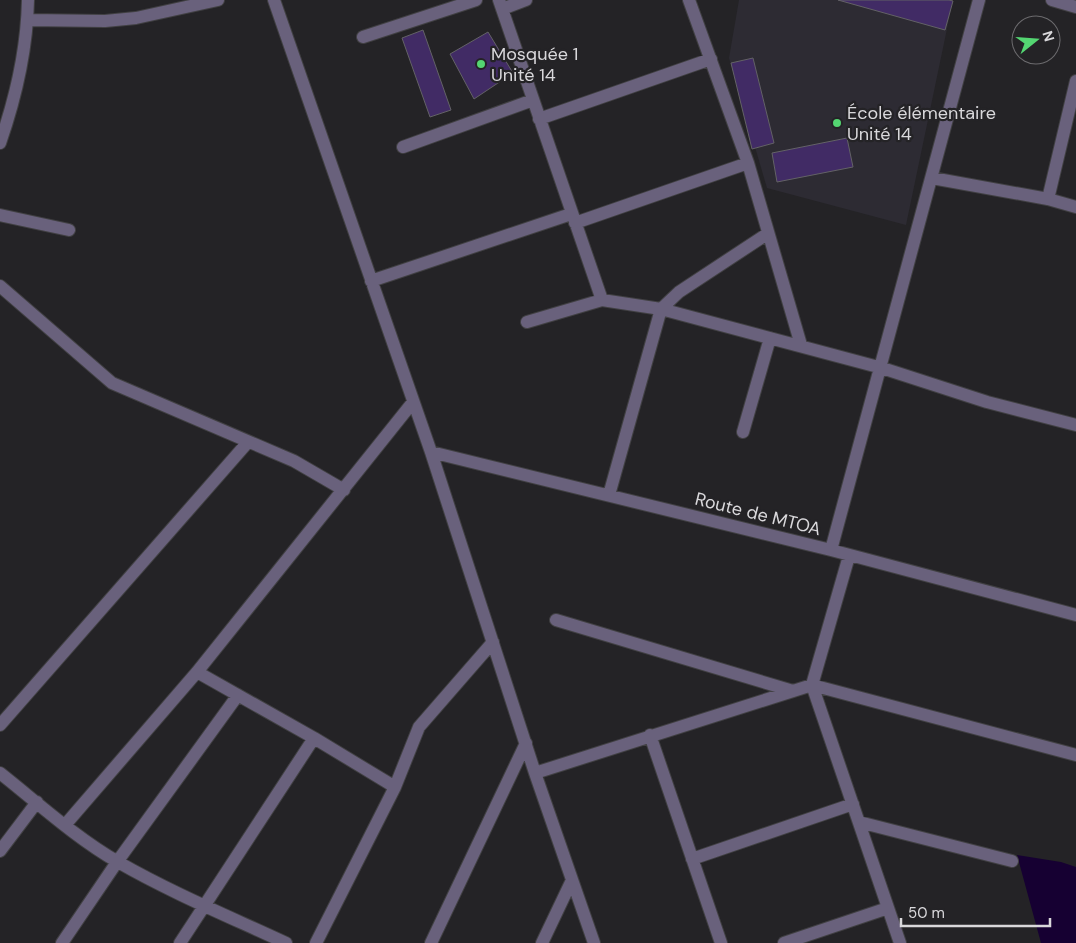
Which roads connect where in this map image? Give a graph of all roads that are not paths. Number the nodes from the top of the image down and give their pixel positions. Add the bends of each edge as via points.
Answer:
1 (28, 0) edge
2 (218, 0) edge
3 (274, 0) edge
4 (476, 0) edge
5 (526, 0) edge
6 (689, 0) edge
7 (979, 0) edge
8 (1052, 0) edge
9 (500, 4) edge
10 (1076, 7) edge
11 (28, 20) junction
12 (363, 37) dead end
13 (711, 59) junction
14 (1076, 81) edge
15 (533, 100) junction
16 (539, 119) junction
17 (0, 143) edge
18 (403, 146) dead end
19 (748, 163) junction
20 (932, 178) junction
21 (1048, 199) junction
22 (1076, 208) edge
23 (0, 215) edge
24 (573, 219) junction
25 (69, 230) dead end
26 (767, 234) junction
27 (372, 281) junction
28 (0, 286) edge
29 (602, 300) junction
30 (661, 309) junction
31 (527, 322) dead end
32 (770, 338) junction
33 (800, 345) junction
34 (882, 368) junction
35 (413, 402) junction
36 (1076, 425) edge
37 (743, 432) dead end
38 (248, 442) junction
39 (431, 452) junction
40 (344, 490) junction
41 (609, 495) junction
42 (831, 550) junction
43 (849, 556) junction
44 (1076, 615) edge
45 (556, 620) dead end
46 (493, 642) junction
47 (197, 672) junction
48 (812, 685) junction
49 (794, 691) junction
50 (238, 695) junction
51 (0, 725) edge
52 (650, 736) junction
53 (314, 738) junction
54 (526, 743) junction
55 (1076, 755) edge
56 (0, 773) edge
57 (535, 773) junction
58 (395, 787) junction
59 (37, 802) junction
60 (853, 804) junction
61 (859, 822) junction
62 (65, 825) junction
63 (0, 852) edge
64 (692, 859) junction
65 (1012, 861) dead end
66 (117, 862) junction
67 (572, 880) junction
68 (205, 906) junction
69 (888, 908) junction
70 (279, 942) edge
71 (62, 943) edge
72 (180, 943) edge
73 (316, 943) edge
74 (431, 943) edge
75 (542, 943) edge
76 (594, 943) edge
77 (721, 943) edge
78 (784, 943) edge
79 (900, 943) edge

1 - 11 street
2 - 11 street via 178,10 105,21
3 - 27 street
4 - 12 street
5 - 9 street
6 - 13 street
7 - 20 street
8 - 10 street
9 - 15 street
11 - 17 street via 13,106
13 - 16 street
13 - 19 street
14 - 21 street
15 - 16 street
15 - 18 street
16 - 24 street
19 - 24 street
19 - 26 street
20 - 21 street
20 - 34 street
21 - 22 street
23 - 25 street
24 - 27 street
24 - 29 street
26 - 30 street via 680,292
26 - 33 street
27 - 35 street
28 - 38 street via 112,383
29 - 30 street
29 - 31 street
30 - 32 street
30 - 41 street
32 - 33 street
32 - 37 street
33 - 34 street
34 - 36 street via 987,402
34 - 42 street
35 - 39 street
35 - 40 street
38 - 40 street via 294,461
38 - 51 street
39 - 41 street, Route de MTOA
39 - 46 street
40 - 47 street
41 - 42 street, Route de MTOA
42 - 43 street, Route de MTOA
43 - 44 street, Route de MTOA
43 - 48 street
45 - 49 street
46 - 54 street
46 - 58 street via 418,728
47 - 50 street
47 - 62 street
48 - 49 street
48 - 55 street
48 - 60 street
49 - 52 street
50 - 53 street
50 - 66 street
52 - 57 street
52 - 64 street
53 - 58 street
53 - 68 street
54 - 57 street
54 - 74 street
56 - 59 street
57 - 67 street
58 - 73 street
59 - 62 street
59 - 63 street
60 - 61 street
60 - 64 street
61 - 65 street
61 - 69 street
62 - 66 street
64 - 77 street
66 - 68 street
66 - 71 street
67 - 75 street
67 - 76 street
68 - 70 street
68 - 72 street
69 - 78 street
69 - 79 street

